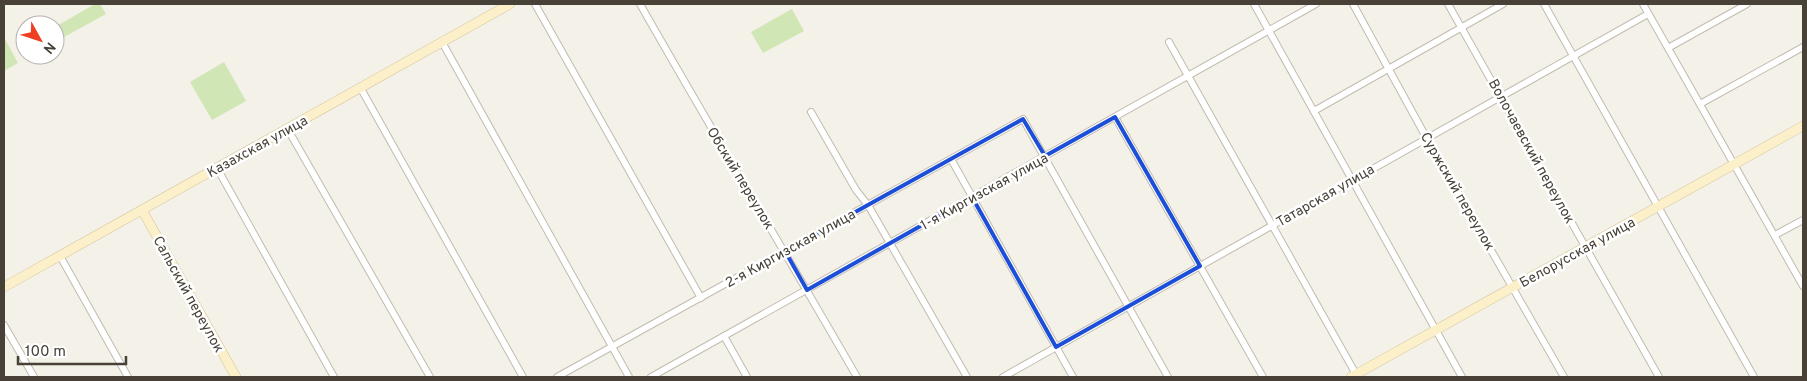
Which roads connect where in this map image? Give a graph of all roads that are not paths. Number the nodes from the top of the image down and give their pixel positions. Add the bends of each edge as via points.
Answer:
1 (510, 4) edge
2 (535, 4) edge
3 (640, 4) edge
4 (1254, 4) edge
5 (1316, 4) edge
6 (1353, 4) edge
7 (1448, 4) edge
8 (1503, 4) edge
9 (1544, 4) edge
10 (1643, 4) edge
11 (1747, 4) edge
12 (1648, 14) junction
13 (1462, 27) junction
14 (1268, 30) junction
15 (442, 42) junction
16 (1169, 42) dead end
17 (1803, 47) edge
18 (1668, 48) junction
19 (1574, 56) junction
20 (1388, 68) junction
21 (1189, 75) junction
22 (360, 87) junction
23 (1500, 96) junction
24 (1700, 104) junction
25 (1314, 111) junction
26 (811, 112) dead end
27 (1115, 117) junction
28 (1803, 126) edge
29 (288, 128) junction
30 (1426, 137) junction
31 (1045, 156) junction
32 (951, 159) junction
33 (1734, 164) junction
34 (217, 168) junction
35 (1352, 180) junction
36 (972, 197) junction
37 (868, 205) junction
38 (1658, 207) junction
39 (142, 210) junction
40 (1803, 220) edge
41 (1273, 224) junction
42 (1775, 236) junction
43 (890, 243) junction
44 (1586, 247) junction
45 (785, 251) junction
46 (60, 256) junction
47 (1200, 266) junction
48 (1803, 286) edge
49 (4, 287) edge
50 (1514, 287) junction
51 (807, 290) junction
52 (701, 298) junction
53 (1129, 306) junction
54 (4, 325) edge
55 (1436, 330) junction
56 (724, 336) junction
57 (612, 347) junction
58 (1056, 347) junction
59 (1355, 376) edge
60 (34, 377) edge
61 (128, 377) edge
62 (236, 377) edge
63 (334, 377) edge
64 (430, 377) edge
65 (523, 377) edge
66 (557, 377) edge
67 (629, 377) edge
68 (651, 377) edge
69 (747, 377) edge
70 (857, 377) edge
71 (967, 377) edge
72 (1003, 377) edge
73 (1073, 377) edge
74 (1168, 377) edge
75 (1263, 377) edge
76 (1462, 377) edge
77 (1564, 377) edge
78 (1659, 377) edge
79 (1754, 377) edge

1 - 15 main road, Казахская улица
2 - 52 street
3 - 45 street, Обский переулок
4 - 14 street
5 - 14 street, 1-я Киргизская улица
6 - 20 street, Суржский переулок
7 - 13 street, Волочаевский переулок
8 - 13 street
9 - 19 street
10 - 12 street
11 - 18 street
12 - 18 street
12 - 19 street, Татарская улица
13 - 20 street
13 - 23 street, Волочаевский переулок
14 - 21 street, 1-я Киргизская улица
14 - 25 street
15 - 22 main road, Казахская улица
15 - 57 street
16 - 21 street
17 - 24 street
18 - 24 street
19 - 23 street, Татарская улица
19 - 38 street
20 - 25 street
20 - 30 street, Суржский переулок
21 - 27 street, 1-я Киргизская улица
21 - 41 street
22 - 29 main road, Казахская улица
22 - 65 street
23 - 30 street, Татарская улица
23 - 44 street, Волочаевский переулок
24 - 33 street
25 - 35 street
26 - 37 street
27 - 31 street, 1-я Киргизская улица
27 - 47 street
28 - 33 main road, Белорусская улица
29 - 34 main road, Казахская улица
29 - 64 street
30 - 35 street, Татарская улица
30 - 50 street, Суржский переулок
31 - 32 street, 2-я Киргизская улица via 1023,120
31 - 36 street, 1-я Киргизская улица
31 - 53 street
32 - 36 street
32 - 37 street, 2-я Киргизская улица
33 - 38 main road, Белорусская улица
33 - 42 street
34 - 39 main road, Казахская улица
34 - 63 street
35 - 41 street, Татарская улица
35 - 55 street
36 - 43 street, 1-я Киргизская улица
36 - 58 street
37 - 43 street
37 - 45 street, 2-я Киргизская улица
38 - 44 main road, Белорусская улица
38 - 79 street
39 - 46 main road, Казахская улица
39 - 62 main road, Сальский переулок
40 - 42 street
41 - 47 street, Татарская улица
41 - 59 street
42 - 48 street
43 - 51 street, 1-я Киргизская улица
43 - 71 street
44 - 50 main road, Белорусская улица
44 - 78 street, Волочаевский переулок
45 - 51 street, Обский переулок
45 - 52 street, 2-я Киргизская улица
46 - 49 main road, Казахская улица
46 - 61 street
47 - 53 street, Татарская улица
47 - 75 street
50 - 55 main road, Белорусская улица
50 - 77 street, Суржский переулок
51 - 56 street, 1-я Киргизская улица
51 - 70 street, Обский переулок
52 - 57 street, 2-я Киргизская улица
53 - 58 street, Татарская улица
53 - 74 street
54 - 60 street
55 - 59 main road, Белорусская улица
55 - 76 street
56 - 68 street, 1-я Киргизская улица
56 - 69 street
57 - 66 street, 2-я Киргизская улица
57 - 67 street
58 - 72 street, Татарская улица
58 - 73 street

